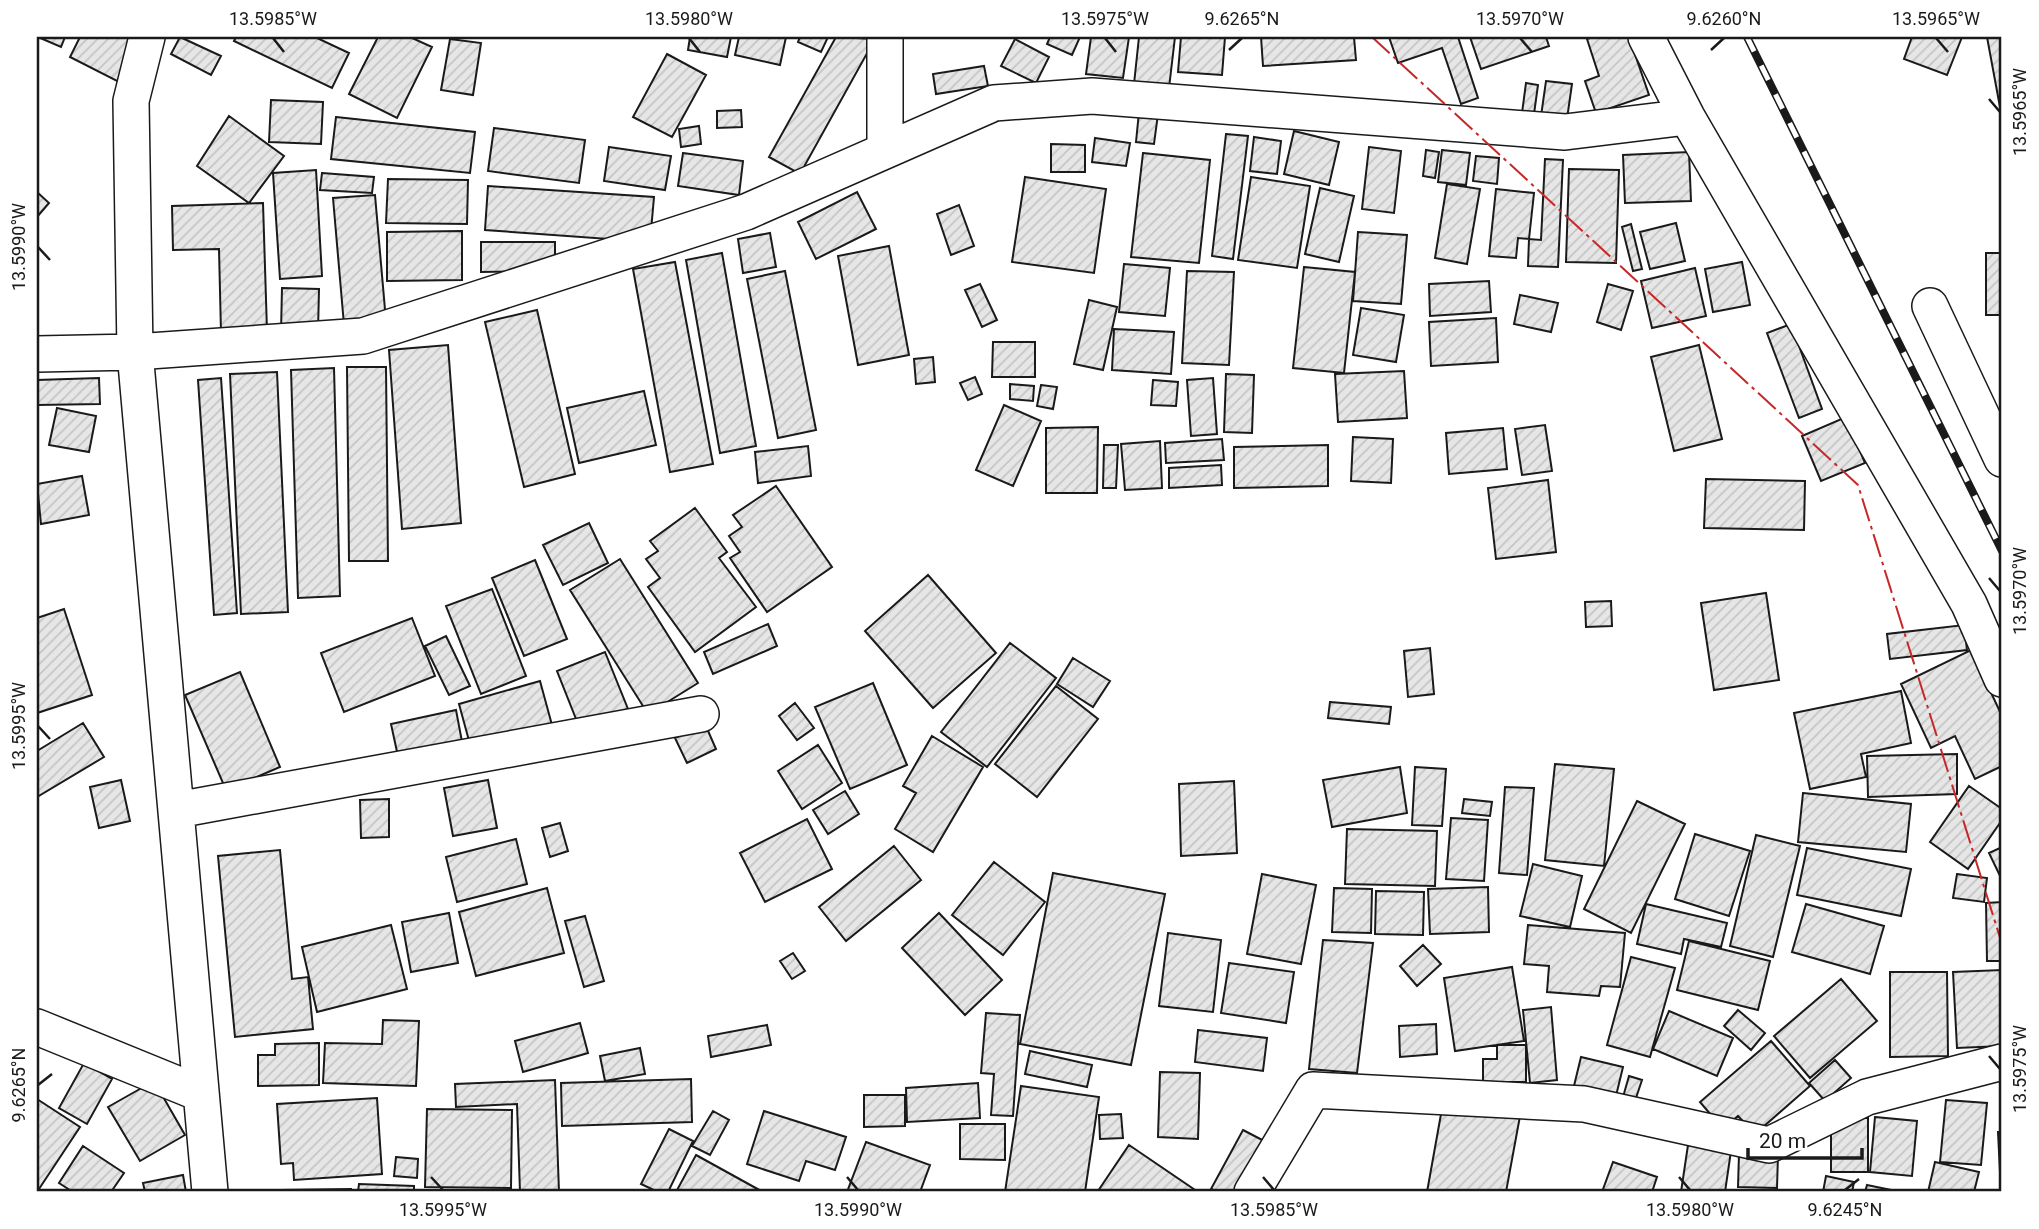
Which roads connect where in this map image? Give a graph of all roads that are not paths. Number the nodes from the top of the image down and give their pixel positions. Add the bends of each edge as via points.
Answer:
1 (147, 37) edge
2 (885, 37) edge
3 (1646, 37) edge
4 (1687, 117) junction
5 (885, 150) junction
6 (1930, 306) dead end
7 (135, 352) junction
8 (37, 355) edge
9 (2002, 458) edge
10 (2002, 679) edge
11 (701, 714) dead end
12 (177, 810) junction
13 (37, 1027) edge
14 (2002, 1062) edge
15 (199, 1093) junction
16 (210, 1192) edge
17 (1252, 1192) edge

1 - 7 street via 131,101
2 - 5 street
3 - 4 street
4 - 5 street via 1565,132 1092,96 994,103
4 - 10 street via 1969,604
5 - 7 street via 746,212 363,336
6 - 9 street
7 - 8 street
7 - 12 street
11 - 12 street
12 - 15 street
13 - 15 street
14 - 17 street via 1867,1097 1769,1145 1584,1104 1313,1090
15 - 16 street

